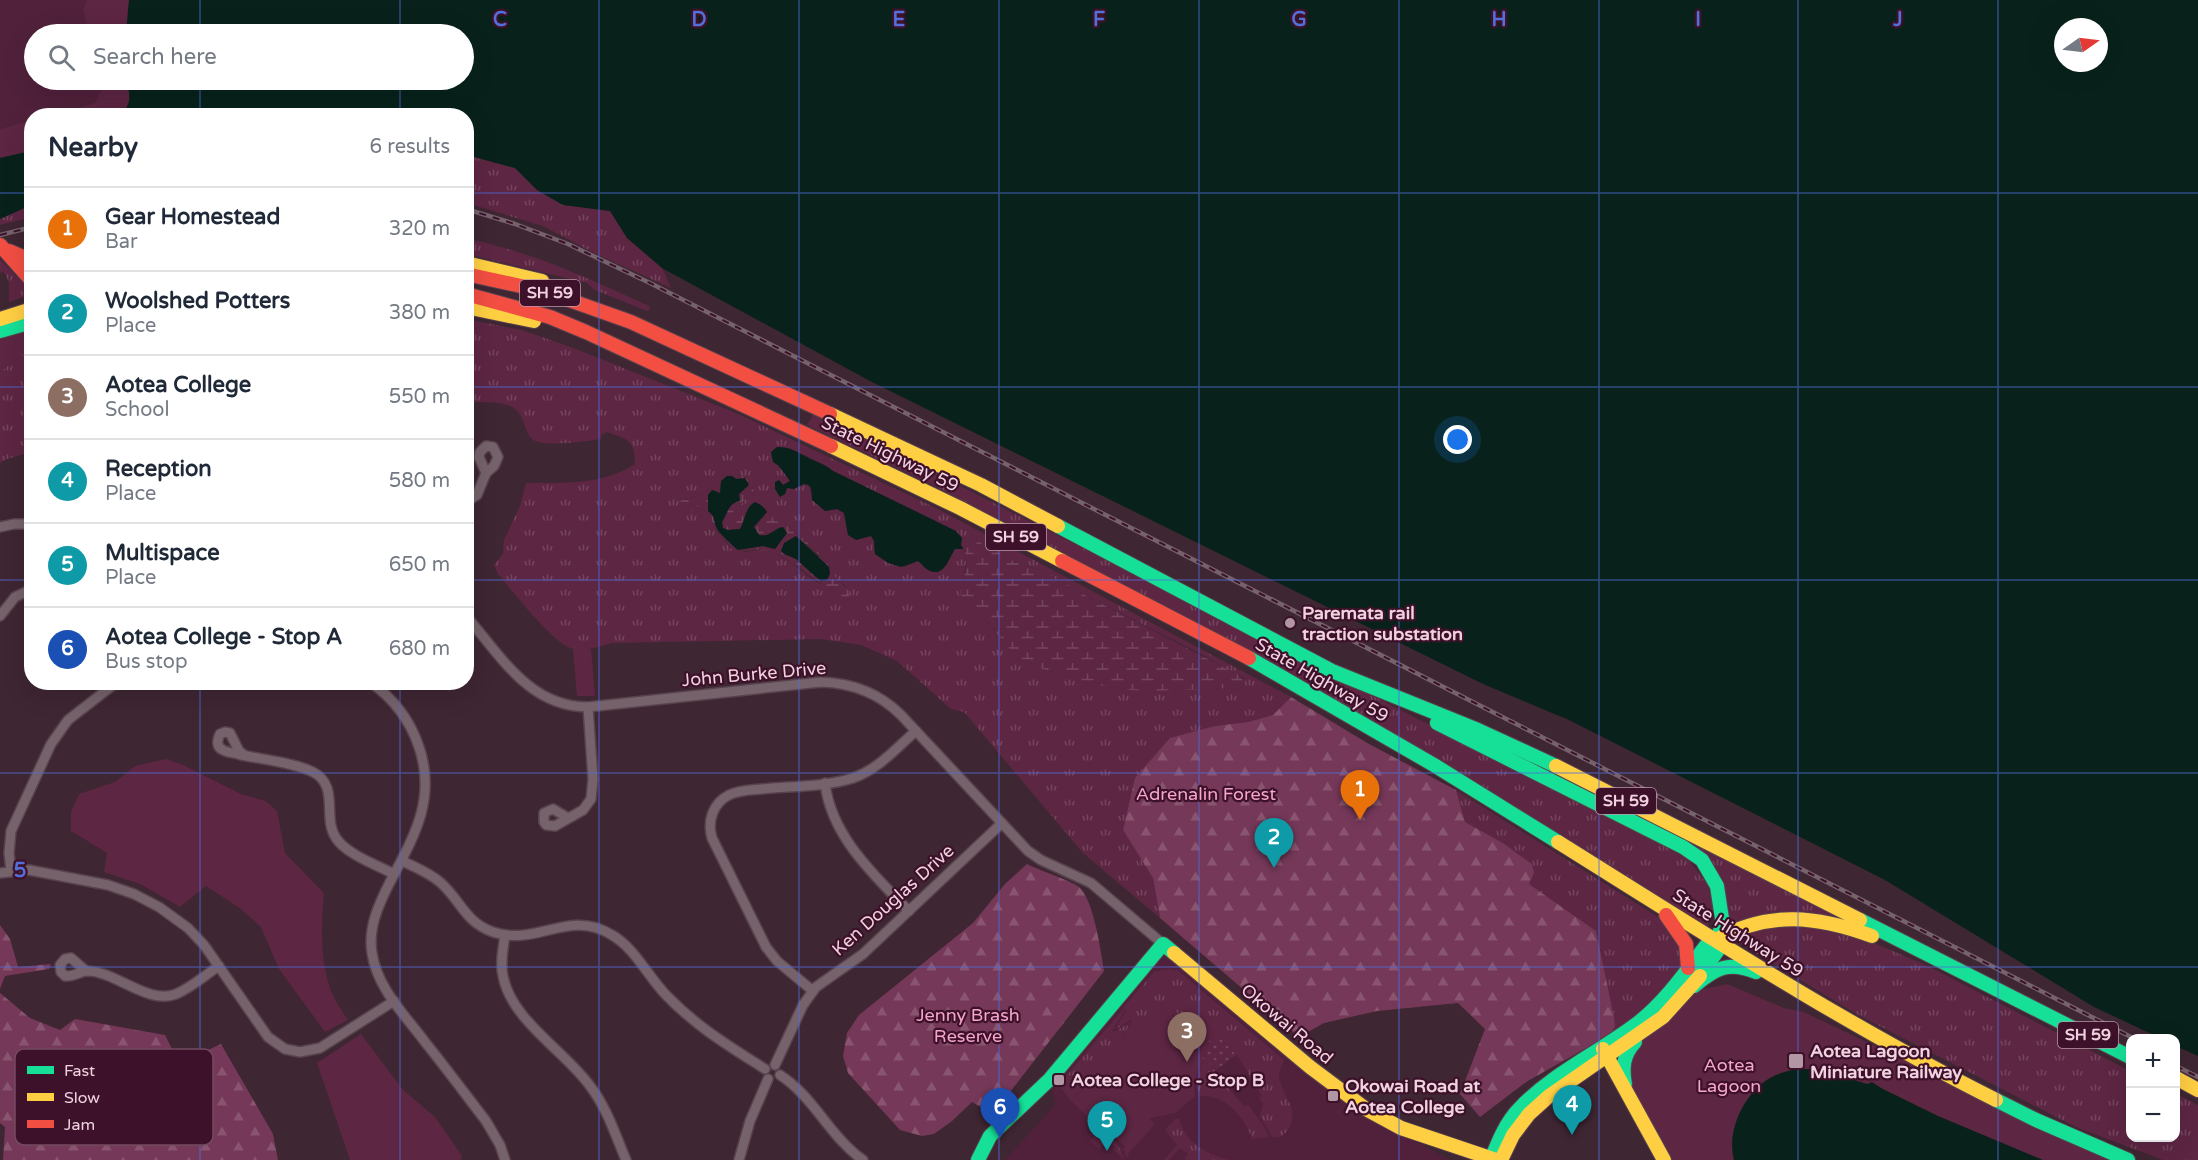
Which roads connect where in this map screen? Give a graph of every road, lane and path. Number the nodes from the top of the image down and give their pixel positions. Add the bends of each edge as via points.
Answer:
1 (2, 246) edge
2 (24, 257) edge
3 (474, 264) edge
4 (24, 272) edge
5 (474, 275) edge
6 (474, 296) edge
7 (474, 309) edge
8 (24, 312) edge
9 (0, 319) edge
10 (631, 322) junction
11 (24, 324) edge
12 (0, 331) edge
13 (586, 332) junction
14 (486, 473) dead end
15 (474, 497) edge
16 (24, 524) edge
17 (0, 527) edge
18 (24, 593) edge
19 (0, 616) edge
20 (474, 625) edge
21 (1321, 665) junction
22 (107, 690) edge
23 (379, 690) edge
24 (588, 707) junction
25 (916, 731) junction
26 (244, 755) dead end
27 (825, 783) junction
28 (568, 818) dead end
29 (1002, 823) junction
30 (402, 861) junction
31 (11, 871) junction
32 (0, 873) edge
33 (394, 874) junction
34 (1659, 905) junction
35 (909, 911) junction
36 (505, 935) junction
37 (1716, 940) junction
38 (1164, 944) junction
39 (1924, 953) junction
40 (219, 966) junction
41 (1688, 968) junction
42 (86, 971) dead end
43 (1694, 986) junction
44 (1794, 989) junction
45 (813, 991) junction
46 (394, 1001) junction
47 (1661, 1019) junction
48 (1605, 1052) junction
49 (2126, 1054) edge
50 (775, 1065) junction
51 (765, 1069) junction
52 (780, 1075) junction
53 (768, 1079) junction
54 (2180, 1081) edge
55 (2198, 1090) edge
56 (1628, 1094) junction
57 (505, 1160) edge
58 (626, 1160) edge
59 (739, 1160) edge
60 (863, 1160) edge
61 (978, 1160) edge
62 (1495, 1160) edge
63 (1664, 1160) edge
64 (2128, 1160) edge

1 - 2 main road
1 - 4 main road
3 - 10 main road via 579,293 611,305
5 - 10 main road, State Highway 59 / SH 59 via 544,291
6 - 13 main road, State Highway 59 / SH 59 via 550,317
7 - 13 main road
8 - 9 main road
10 - 21 main road, State Highway 59 / SH 59 via 981,485
11 - 12 main road
13 - 34 main road, State Highway 59 / SH 59 via 960,508 1245,656 1434,765
14 - 15 street
16 - 17 street
18 - 19 street via 15,597
20 - 24 street, John Burke Drive via 532,690 556,703
21 - 37 main road via 1702,860 1717,886 1723,917
21 - 39 main road, State Highway 59 / SH 59 via 1545,760
22 - 31 street via 68,720 51,744 11,831
23 - 30 street via 405,717 423,762 423,808
24 - 25 street, John Burke Drive via 831,682 878,696
24 - 28 street via 593,791 588,805
25 - 27 street via 869,771
25 - 29 street, John Burke Drive
26 - 33 street via 306,769 319,776 329,793 330,825 335,837 350,851
27 - 35 street via 830,803 854,853
27 - 45 street via 733,793 718,804 710,822 714,843 766,946 777,961
29 - 35 street, Ken Douglas Drive
29 - 38 street, John Burke Drive via 1033,855 1090,883
30 - 33 street
30 - 36 street via 440,882 475,922
31 - 32 street
31 - 40 street via 29,870 88,881 145,899 188,928
33 - 46 street via 374,919 371,945 378,975
34 - 37 main road, State Highway 59 / SH 59
34 - 41 main road via 1685,940
35 - 45 street, Ken Douglas Drive via 863,954
36 - 51 street via 530,935 570,925 603,930 623,942 686,1015
36 - 58 street via 501,966 509,996 590,1085
37 - 39 main road via 1730,931 1792,918 1847,927
37 - 41 main road via 1708,943
37 - 43 main road via 1718,950
37 - 44 main road, State Highway 59 / SH 59
38 - 61 main road via 1050,1079 990,1136
38 - 62 main road, Okowai Road via 1366,1109 1401,1128
39 - 49 main road, State Highway 59 / SH 59
40 - 42 street via 177,993 163,996
40 - 46 street via 268,1037 285,1049 314,1050
41 - 48 main road via 1656,1007
43 - 44 main road via 1714,970 1736,965
43 - 47 main road
44 - 64 main road, State Highway 59 / SH 59 via 1954,1079
45 - 50 street, Ken Douglas Drive
46 - 57 street via 486,1121
47 - 48 main road
47 - 56 main road via 1627,1049 1623,1058
48 - 56 main road
48 - 62 main road via 1532,1110
50 - 51 street
50 - 52 street
51 - 53 street
52 - 53 street via 775,1080
52 - 60 street via 804,1094 841,1141
53 - 59 street
54 - 55 main road
56 - 63 main road

